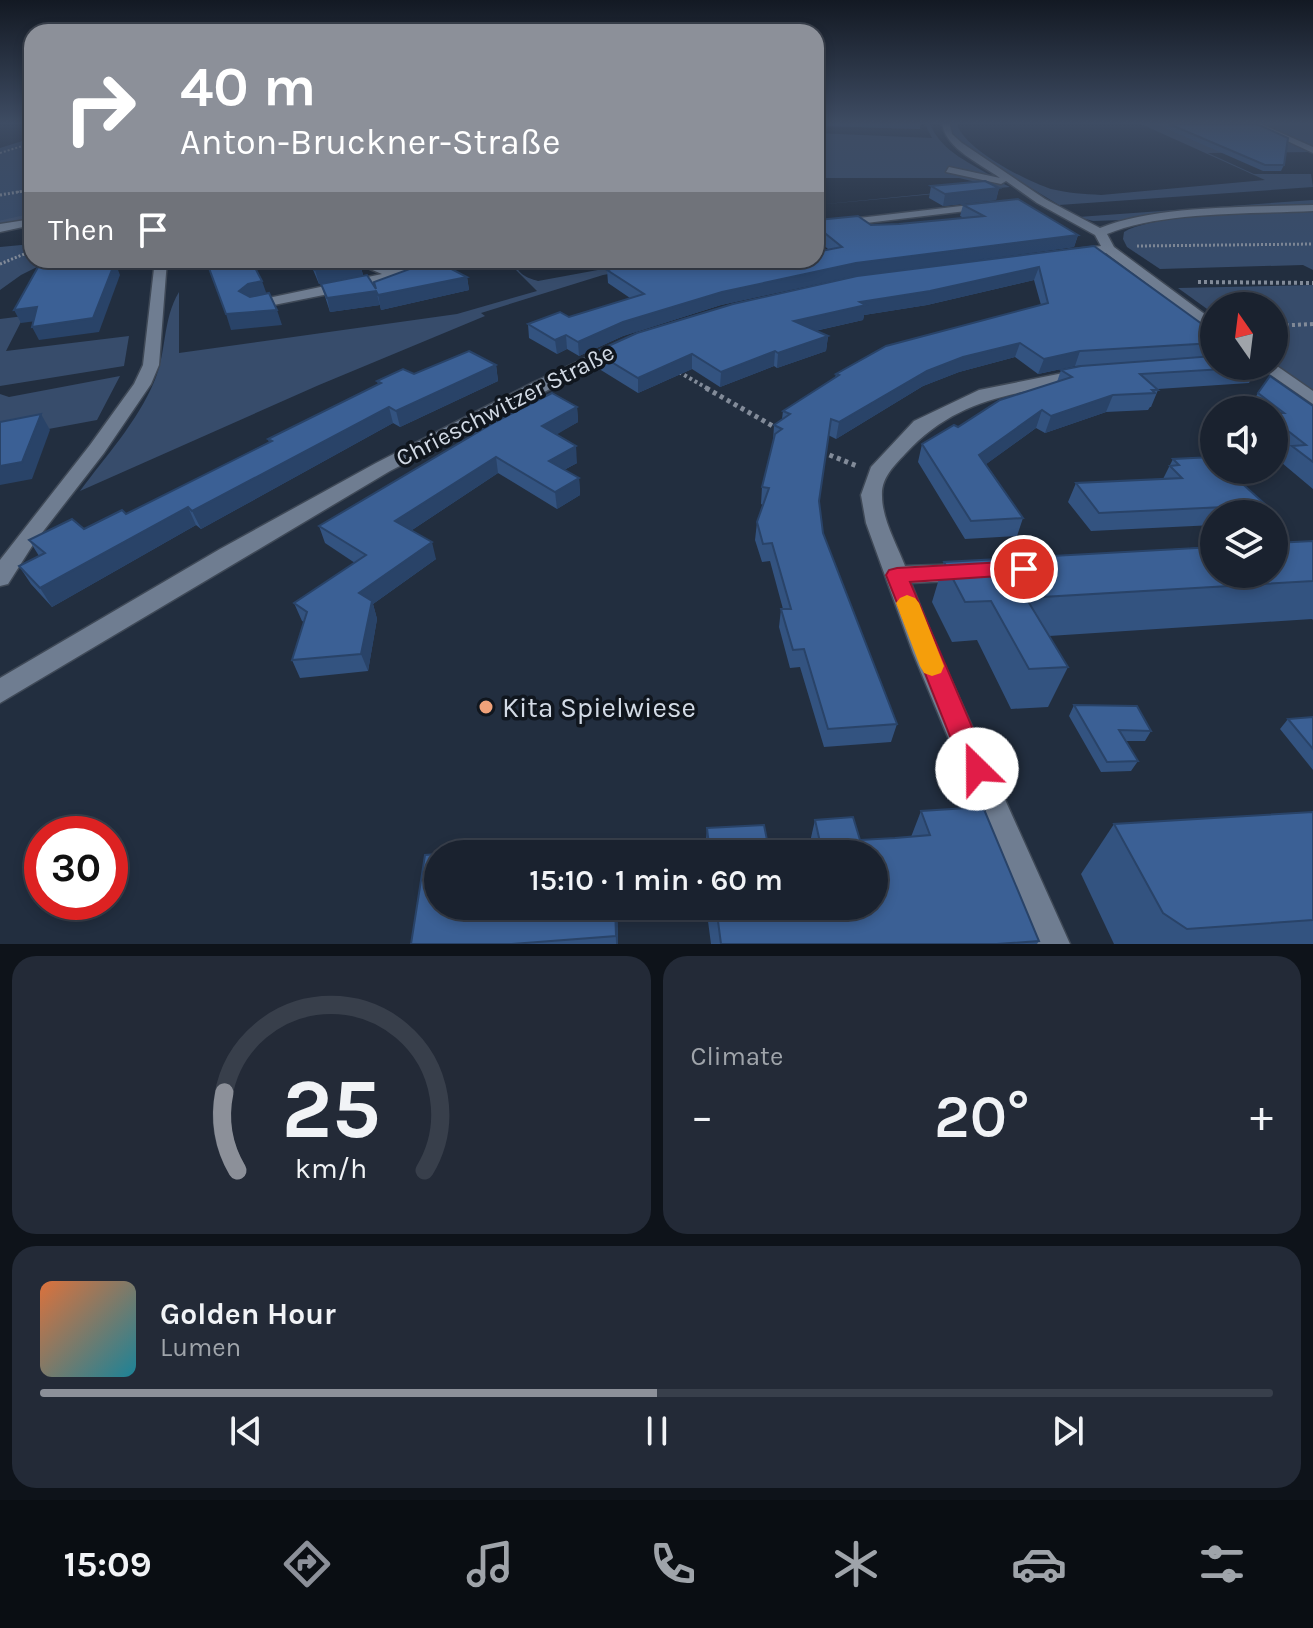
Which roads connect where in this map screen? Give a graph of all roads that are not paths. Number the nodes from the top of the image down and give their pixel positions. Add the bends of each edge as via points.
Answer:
1 (992, 168) edge
2 (949, 170) dead end
3 (1013, 183) junction
4 (1041, 201) junction
5 (1026, 202) edge
6 (996, 205) edge
7 (1313, 208) edge
8 (24, 224) edge
9 (824, 225) edge
10 (0, 228) edge
11 (1100, 233) junction
12 (1109, 249) junction
13 (1062, 255) edge
14 (160, 268) edge
15 (379, 268) edge
16 (430, 268) edge
17 (407, 273) junction
18 (254, 305) edge
19 (1200, 317) edge
20 (630, 342) edge
21 (1104, 372) edge
22 (1286, 380) edge
23 (1313, 399) edge
24 (992, 570) edge
25 (897, 575) junction
26 (0, 578) edge
27 (0, 692) edge
28 (1052, 944) edge

1 - 3 street
2 - 3 street
3 - 4 street
4 - 5 street
4 - 11 street
6 - 9 street
7 - 11 street via 1197,216
8 - 10 street
11 - 12 street
12 - 13 street
12 - 19 street
14 - 26 street via 151,365 142,384
15 - 17 street
16 - 17 street
17 - 18 street
20 - 27 street, Chrieschwitzer Straße via 412,450
21 - 25 street via 985,394 921,425 878,471 871,495
22 - 23 street
24 - 25 street
25 - 28 street

